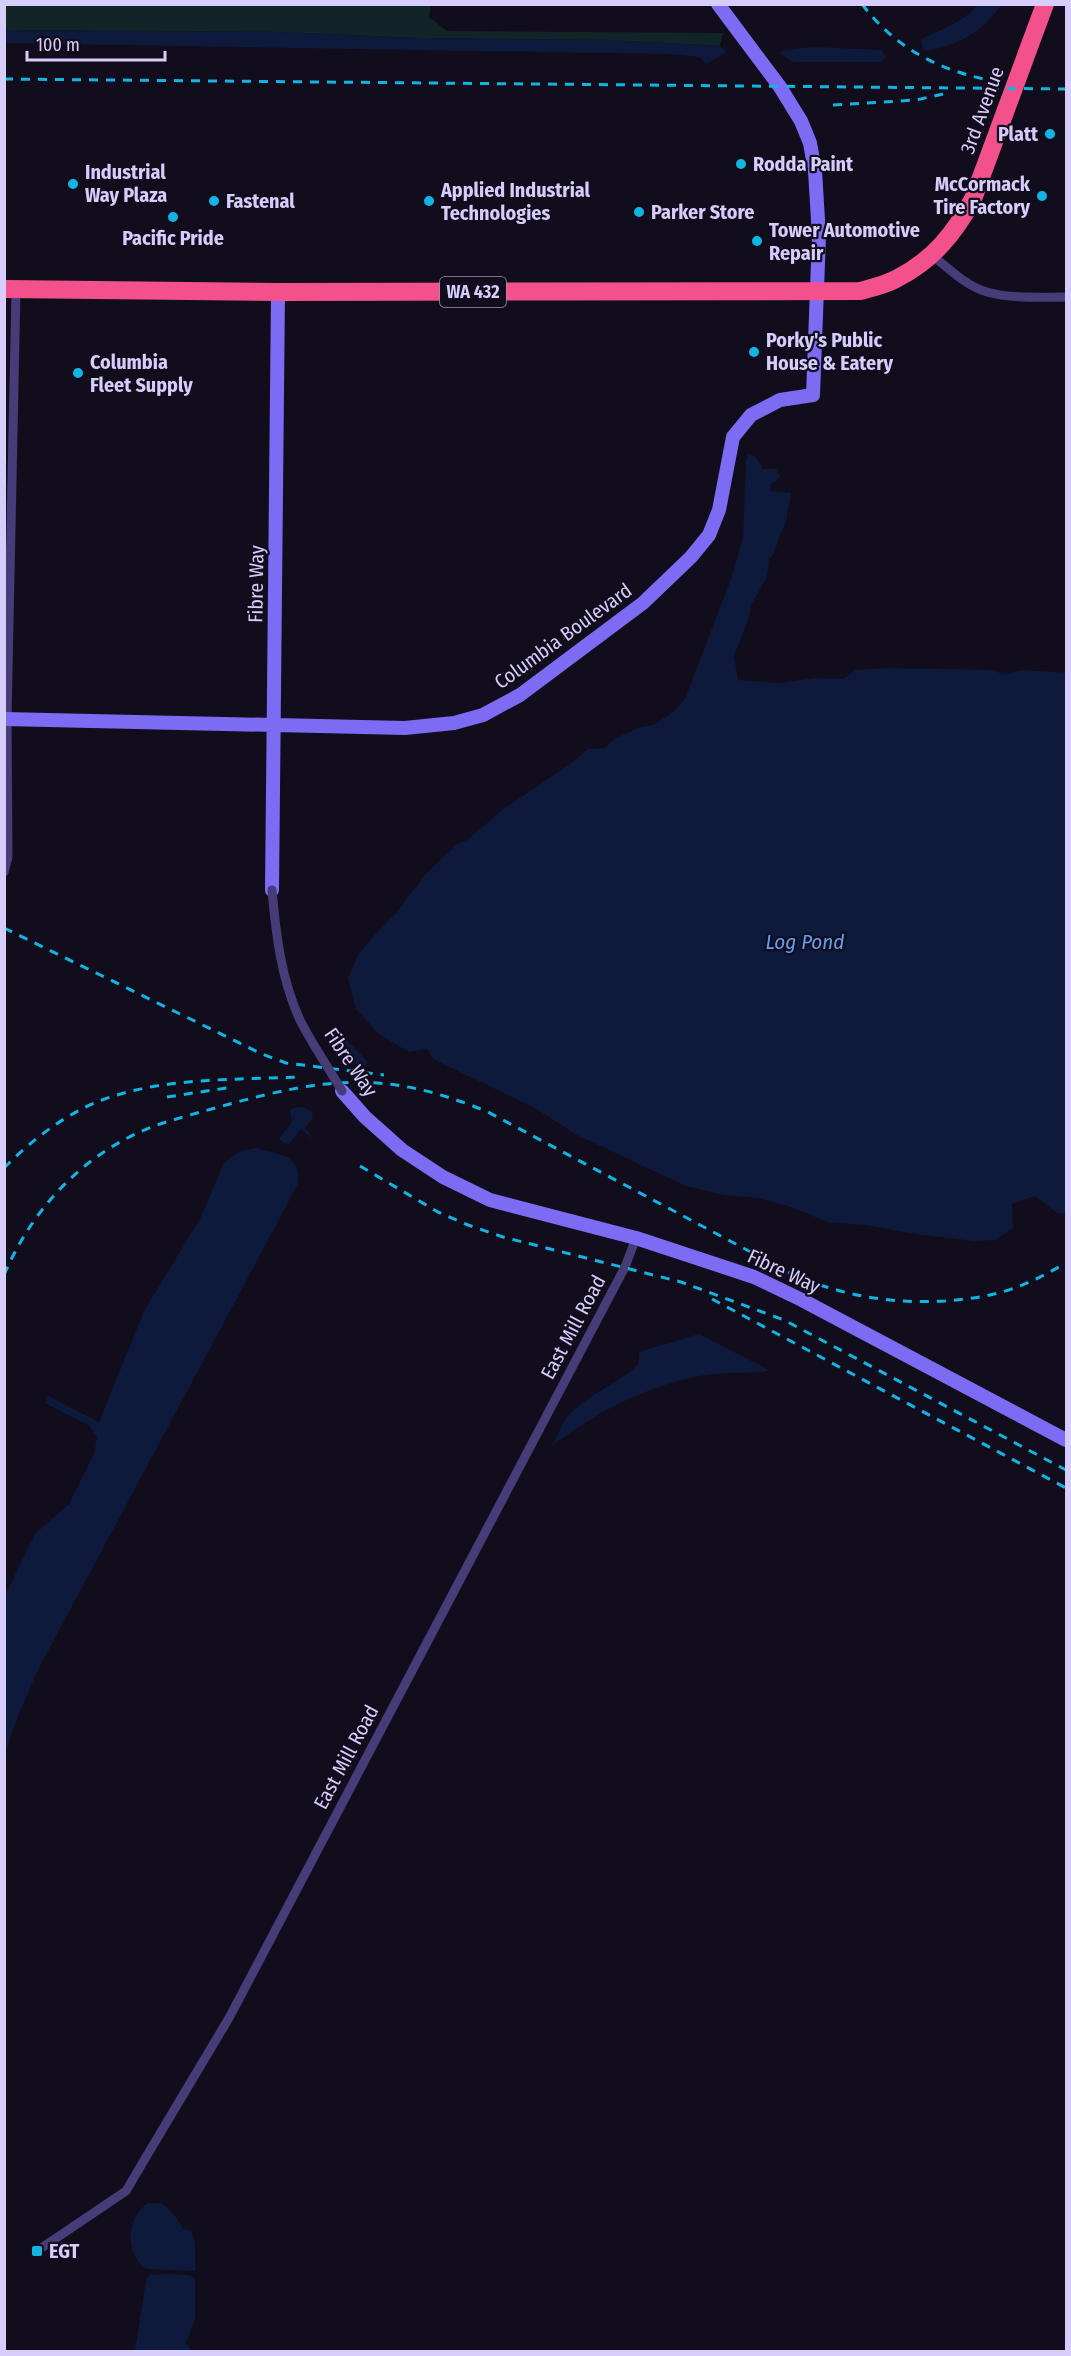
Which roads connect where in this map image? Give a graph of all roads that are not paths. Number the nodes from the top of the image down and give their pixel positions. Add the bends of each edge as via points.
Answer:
1 (718, 4) edge
2 (1045, 4) edge
3 (932, 255) junction
4 (10, 289) edge
5 (278, 292) junction
6 (816, 292) junction
7 (1066, 297) edge
8 (6, 719) edge
9 (274, 725) junction
10 (4, 872) edge
11 (272, 890) joint
12 (342, 1091) joint
13 (636, 1238) junction
14 (1066, 1440) edge
15 (38, 2251) dead end

1 - 6 street via 780,87 810,143 819,236
2 - 3 highway, 3rd Avenue / WA 432 via 973,198 958,227
3 - 6 highway, WA 432 via 895,280 878,286 860,291
3 - 7 street via 986,292
4 - 5 highway, WA 432
4 - 8 street
5 - 6 highway, WA 432
5 - 9 street, Fibre Way
6 - 9 street, Columbia Boulevard via 813,395 780,400 752,415 733,437 719,510 709,535 643,603 520,695 483,715 454,723 405,728
8 - 9 street, Columbia Boulevard
8 - 10 street via 8,857
9 - 11 street, Fibre Way
11 - 12 street, Fibre Way, bridge via 288,989 300,1020
12 - 13 street, Fibre Way via 402,1150 443,1177 490,1200
13 - 14 street, Fibre Way via 764,1281
13 - 15 street, East Mill Road via 625,1267 217,2038 126,2191

